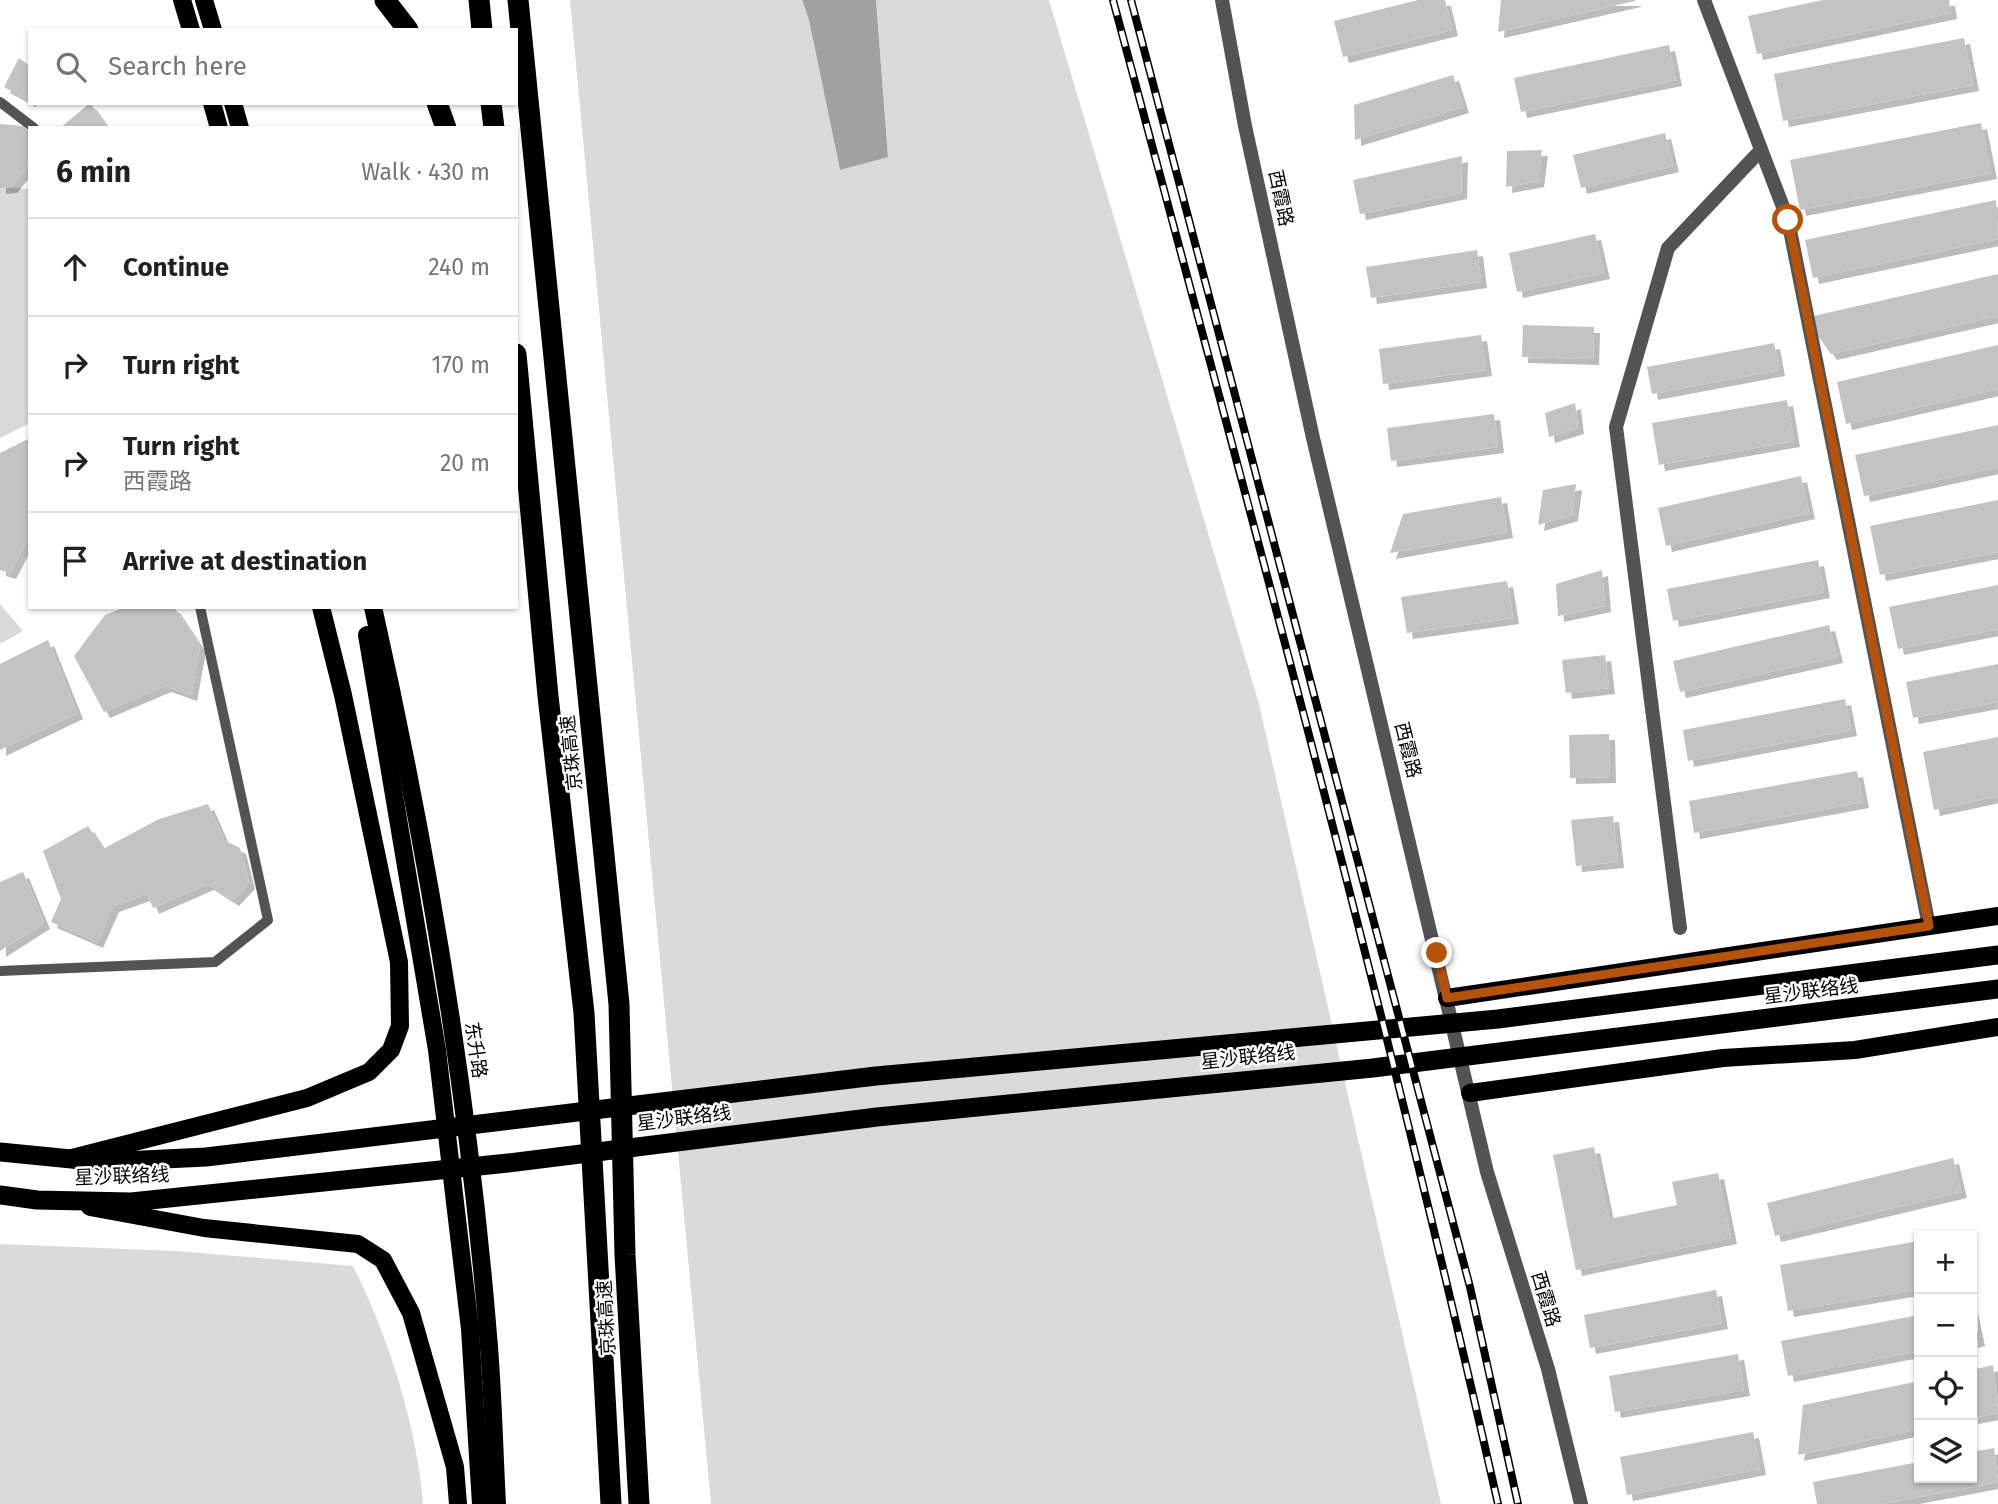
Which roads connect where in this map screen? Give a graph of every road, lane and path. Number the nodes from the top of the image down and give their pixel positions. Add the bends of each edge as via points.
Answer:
1 (183, 0) edge
2 (204, 0) edge
3 (385, 0) edge
4 (478, 0) edge
5 (1222, 0) edge
6 (1704, 0) edge
7 (519, 5) edge
8 (190, 28) edge
9 (211, 28) edge
10 (406, 28) edge
11 (482, 28) edge
12 (0, 102) edge
13 (213, 105) edge
14 (234, 105) edge
15 (438, 105) edge
16 (491, 105) edge
17 (31, 126) edge
18 (218, 126) edge
19 (239, 126) edge
20 (445, 126) edge
21 (494, 126) edge
22 (1761, 150) junction
23 (518, 375) edge
24 (518, 494) edge
25 (200, 609) edge
26 (322, 609) edge
27 (361, 609) edge
28 (373, 609) edge
29 (548, 696) junction
30 (1998, 916) edge
31 (1929, 926) junction
32 (1680, 928) dead end
33 (1998, 954) edge
34 (0, 971) edge
35 (1998, 989) edge
36 (1447, 998) junction
37 (1998, 1027) edge
38 (446, 1048) junction
39 (1470, 1093) junction
40 (0, 1152) edge
41 (70, 1159) junction
42 (0, 1195) edge
43 (52, 1200) junction
44 (458, 1504) edge
45 (481, 1504) edge
46 (497, 1504) edge
47 (611, 1504) edge
48 (639, 1504) edge
49 (1581, 1504) edge

1 - 8 main road
2 - 9 main road
3 - 10 highway
4 - 11 highway
5 - 36 street, 西霞路 via 1313,438
6 - 22 street
7 - 48 highway, 京珠高速 via 619,1004 625,1255
12 - 17 lane
13 - 18 main road
14 - 19 main road
15 - 20 highway
16 - 21 highway
22 - 31 street via 1788,220
22 - 32 street via 1668,248 1616,426
23 - 29 highway, 京珠高速
24 - 29 highway
25 - 34 lane via 268,920 215,962
26 - 41 main road via 399,962 400,1026 391,1050 369,1072 307,1098
27 - 38 main road, 东升路
28 - 38 main road, 东升路 via 423,842
29 - 47 highway, 京珠高速 via 584,1013
30 - 31 main road
31 - 36 main road
33 - 41 highway via 1497,1019 876,1076 206,1157
35 - 43 highway, 星沙联络线 via 1373,1068 877,1117 508,1163 131,1202
36 - 39 street, 西霞路
37 - 39 main road via 1854,1050 1723,1058
38 - 45 main road, 东升路
38 - 46 main road, 东升路 via 488,1334
39 - 49 street, 西霞路 via 1487,1172 1548,1369
40 - 41 highway
42 - 43 highway, 星沙联络线
43 - 44 main road via 204,1228 358,1244 383,1260 411,1313 455,1466

